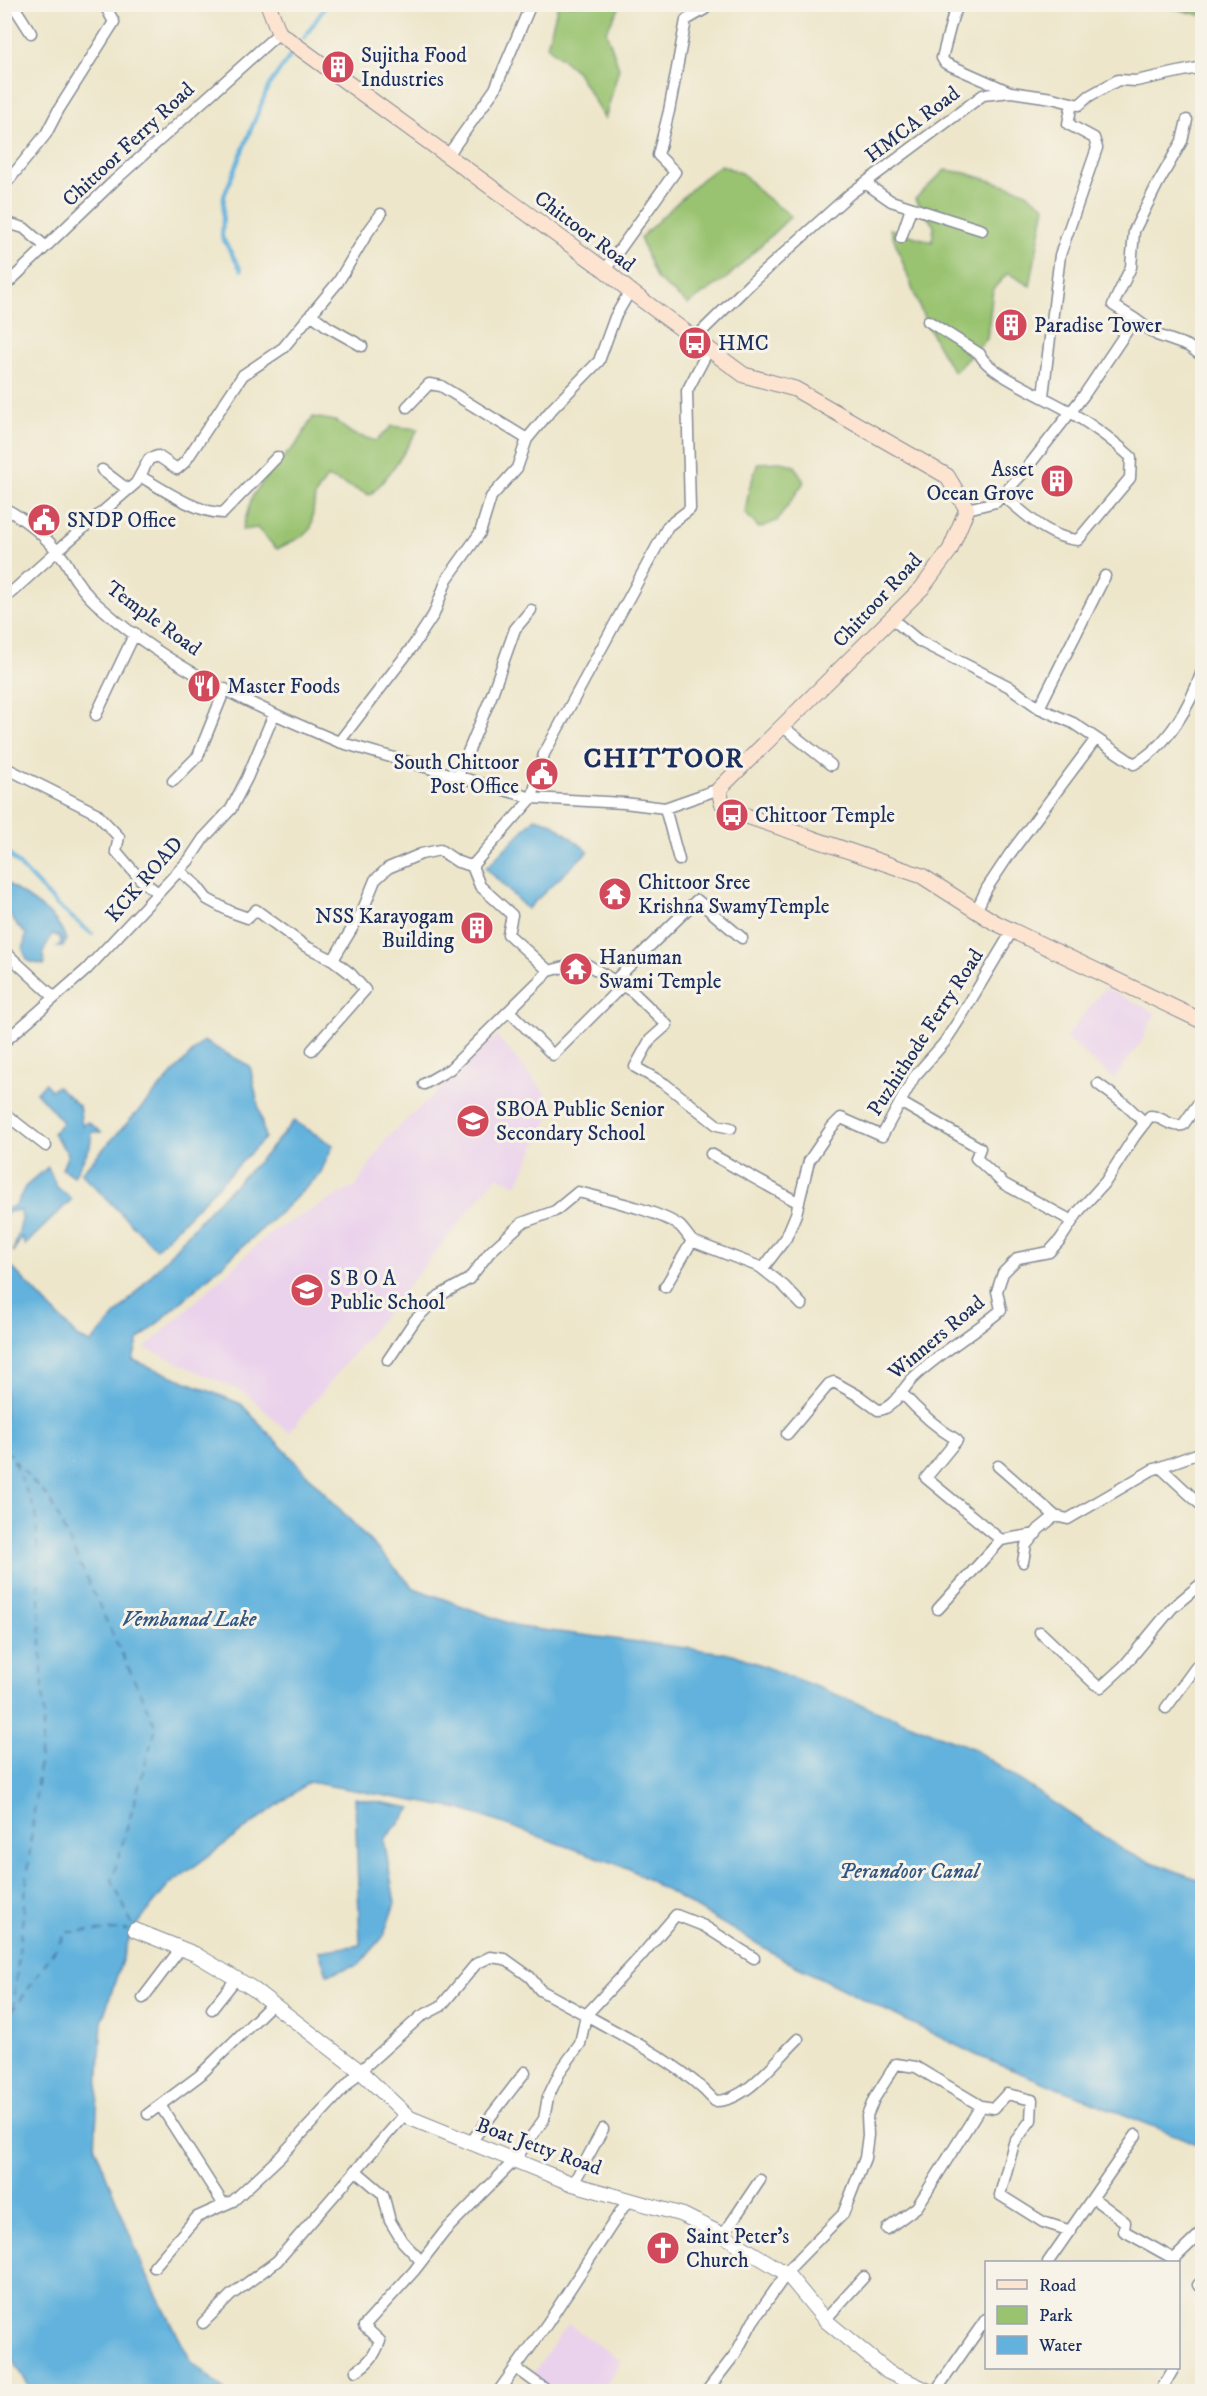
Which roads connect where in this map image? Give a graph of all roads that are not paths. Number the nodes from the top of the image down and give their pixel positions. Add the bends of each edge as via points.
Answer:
1 (16, 4) edge
2 (104, 4) edge
3 (268, 4) edge
4 (531, 4) edge
5 (705, 4) edge
6 (960, 4) edge
7 (32, 33) dead end
8 (279, 33) junction
9 (1203, 67) edge
10 (1011, 92) junction
11 (1072, 103) junction
12 (1187, 120) dead end
13 (448, 155) junction
14 (865, 183) junction
15 (4, 186) edge
16 (911, 208) junction
17 (381, 214) dead end
18 (4, 222) edge
19 (982, 230) dead end
20 (901, 238) dead end
21 (46, 248) junction
22 (605, 270) junction
23 (4, 287) edge
24 (630, 291) junction
25 (311, 314) junction
26 (1135, 319) junction
27 (927, 321) dead end
28 (695, 338) junction
29 (362, 346) dead end
30 (709, 349) junction
31 (1203, 356) edge
32 (1043, 396) junction
33 (407, 406) dead end
34 (1070, 412) junction
35 (527, 440) junction
36 (277, 458) dead end
37 (102, 470) dead end
38 (140, 476) junction
39 (127, 489) junction
40 (1002, 495) junction
41 (4, 508) edge
42 (967, 508) junction
43 (57, 551) junction
44 (1105, 576) dead end
45 (4, 599) edge
46 (531, 610) dead end
47 (891, 618) junction
48 (135, 633) junction
49 (1203, 671) edge
50 (225, 689) junction
51 (1040, 708) junction
52 (274, 714) junction
53 (96, 715) dead end
54 (782, 726) junction
55 (1095, 740) junction
56 (339, 742) junction
57 (831, 765) dead end
58 (4, 767) edge
59 (458, 776) junction
60 (173, 781) dead end
61 (719, 789) junction
62 (532, 798) junction
63 (665, 808) junction
64 (679, 860) dead end
65 (472, 866) junction
66 (179, 870) junction
67 (158, 893) junction
68 (976, 911) junction
69 (1012, 931) junction
70 (742, 938) dead end
71 (4, 951) edge
72 (333, 960) junction
73 (549, 971) junction
74 (618, 983) junction
75 (54, 997) junction
76 (509, 1011) junction
77 (1203, 1021) edge
78 (4, 1041) edge
79 (312, 1050) dead end
80 (424, 1084) dead end
81 (1098, 1084) dead end
82 (1203, 1098) edge
83 (900, 1102) junction
84 (4, 1113) edge
85 (1144, 1124) junction
86 (731, 1128) dead end
87 (46, 1146) dead end
88 (711, 1154) dead end
89 (799, 1203) junction
90 (1072, 1221) junction
91 (692, 1240) junction
92 (760, 1267) junction
93 (665, 1287) dead end
94 (802, 1305) dead end
95 (388, 1360) dead end
96 (901, 1392) junction
97 (787, 1434) dead end
98 (1203, 1452) edge
99 (998, 1466) dead end
100 (1160, 1467) junction
101 (1203, 1506) edge
102 (1055, 1516) junction
103 (1036, 1534) junction
104 (1001, 1540) junction
105 (1023, 1562) dead end
106 (1203, 1583) edge
107 (938, 1609) dead end
108 (1040, 1632) dead end
109 (1203, 1659) edge
110 (1166, 1708) dead end
111 (135, 1930) dead end
112 (181, 1948) junction
113 (754, 1958) dead end
114 (236, 1979) junction
115 (143, 1998) dead end
116 (272, 2004) junction
117 (212, 2009) dead end
118 (586, 2015) junction
119 (798, 2039) dead end
120 (360, 2071) junction
121 (525, 2072) dead end
122 (160, 2105) junction
123 (981, 2106) junction
124 (148, 2114) dead end
125 (405, 2114) junction
126 (603, 2129) dead end
127 (1136, 2135) dead end
128 (470, 2143) junction
129 (514, 2161) junction
130 (355, 2170) junction
131 (760, 2180) dead end
132 (573, 2184) junction
133 (1093, 2198) junction
134 (627, 2200) junction
135 (224, 2205) junction
136 (886, 2229) dead end
137 (1071, 2231) junction
138 (1203, 2232) edge
139 (723, 2235) junction
140 (1049, 2261) edge
141 (421, 2262) junction
142 (154, 2267) dead end
143 (786, 2274) junction
144 (864, 2277) dead end
145 (825, 2320) junction
146 (985, 2322) edge
147 (203, 2323) dead end
148 (516, 2368) junction
149 (1173, 2369) edge
150 (356, 2371) dead end
151 (907, 2387) edge
152 (498, 2391) edge
153 (549, 2391) edge
154 (706, 2391) edge
155 (933, 2391) edge
156 (1160, 2391) edge

1 - 7 street
2 - 15 street via 114,22 46,134
3 - 8 main road
4 - 13 street via 495,89
5 - 22 street via 705,9 686,20 658,154 675,172
6 - 10 street via 942,58 945,63
8 - 13 main road, Chittoor Road
8 - 21 street, Chittoor Ferry Road via 113,182
9 - 11 street via 1136,81 1118,80 1079,105
10 - 11 street, HMCA Road
10 - 14 street, HMCA Road via 983,95
11 - 32 street via 1068,124 1094,138 1097,148 1060,255
12 - 26 street via 1182,141 1134,231 1131,267 1113,305
13 - 22 main road, Chittoor Road
14 - 16 street via 891,201
14 - 28 street, HMCA Road
16 - 19 street
16 - 20 street
17 - 25 street via 338,282
18 - 21 street via 24,228
21 - 23 street, Chittoor Ferry Road
22 - 24 main road, Chittoor Road
24 - 28 main road, Chittoor Road
24 - 35 street via 615,317 599,361
25 - 29 street
25 - 38 street via 283,348 243,375 185,462 177,469 158,456 149,459
26 - 31 street via 1156,335 1188,346
26 - 34 street
27 - 32 street via 980,354 981,361 994,370
28 - 30 main road, Chittoor Road
30 - 42 main road, Chittoor Road via 744,375 795,389 947,476
30 - 62 street via 687,391 690,509 668,526 544,754
32 - 34 street
33 - 35 street via 429,384 441,386
34 - 40 street
34 - 40 street via 1131,457 1130,478 1078,540 1050,533
35 - 56 street via 517,468 491,497 480,533 447,579 434,614
36 - 38 street via 223,513 198,507
37 - 39 street
38 - 39 street
39 - 43 street
40 - 42 street via 988,505
41 - 43 street, Temple Road via 20,516
42 - 47 main road, Chittoor Road via 950,550 922,588
43 - 45 street
43 - 48 street, Temple Road via 76,581 105,611
44 - 51 street
46 - 59 street via 515,629
47 - 51 street via 920,640 1008,686
47 - 54 main road, Chittoor Road
48 - 50 street, Temple Road via 182,666
48 - 53 street
49 - 55 street via 1191,700 1160,744 1145,758 1134,764
50 - 52 street, Temple Road
50 - 60 street via 198,756
51 - 55 street via 1073,723
52 - 56 street, Temple Road
52 - 66 street, KCK ROAD via 231,809
54 - 57 street
54 - 61 main road, Chittoor Road
55 - 68 street via 1009,855
56 - 59 street, Temple Road
58 - 67 street via 96,813 119,837 116,851
59 - 62 street, Temple Road
61 - 63 street
61 - 68 main road via 722,802 735,812 922,876
62 - 63 street, Temple Road
62 - 65 street
63 - 64 street
65 - 72 street via 440,850 387,868 375,880 363,912
65 - 73 street via 480,886 512,915 508,934
66 - 67 street, KCK ROAD
66 - 72 street via 207,899 248,918 256,910 305,946
67 - 75 street, KCK ROAD via 86,970
68 - 69 main road
69 - 77 main road
69 - 83 street, Puzhithode Ferry Road via 955,1027 920,1069
70 - 74 street via 697,900
71 - 75 street
72 - 79 street via 365,990
73 - 74 street via 584,962
73 - 76 street
74 - 76 street via 553,1055
74 - 86 street via 667,1025 650,1040 635,1067 665,1084 717,1125
75 - 78 street, KCK ROAD
76 - 80 street via 450,1069
81 - 85 street
82 - 85 street via 1182,1125 1155,1116
83 - 89 street, Puzhithode Ferry Road via 882,1136 841,1118 837,1121 809,1161
83 - 90 street via 980,1148 976,1158 1004,1184
84 - 87 street
85 - 90 street, Winners Road via 1106,1181
88 - 89 street
89 - 92 street, Puzhithode Ferry Road via 782,1244
90 - 96 street, Winners Road via 1049,1252 1018,1258 1003,1273 997,1292 1001,1310 930,1364
91 - 92 street
91 - 93 street
91 - 95 street via 680,1226 655,1215 578,1192 555,1211 522,1223 490,1252 469,1279 439,1296 415,1320
92 - 94 street
96 - 97 street, Winners Road via 888,1407 878,1410 838,1383 830,1384
96 - 104 street via 918,1411 957,1440 926,1478
98 - 100 street
99 - 102 street
100 - 101 street
100 - 102 street via 1068,1519
102 - 103 street
103 - 104 street
103 - 105 street via 1026,1545
104 - 107 street
106 - 108 street via 1172,1608 1124,1666 1101,1687
109 - 110 street
111 - 112 street, Boat Jetty Road
112 - 114 street, Boat Jetty Road
112 - 115 street
113 - 118 street via 704,1926 676,1915
114 - 116 street, Boat Jetty Road
114 - 117 street
116 - 120 street, Boat Jetty Road
116 - 122 street via 199,2076
118 - 119 street via 647,2048 700,2085 715,2101 727,2102 756,2083
118 - 120 street via 540,1990 530,1977 505,1959 490,1957 476,1964 441,2006 420,2017
118 - 129 street via 580,2044 548,2097 544,2119
120 - 125 street, Boat Jetty Road
120 - 135 street via 280,2157
121 - 128 street
122 - 124 street
122 - 135 street
123 - 136 street via 917,2207
123 - 137 street via 994,2108 1007,2094 1032,2100 1031,2120 1014,2143 1000,2195 1042,2222
123 - 143 street via 916,2067 896,2064 867,2116 865,2158 843,2214
125 - 128 street, Boat Jetty Road
125 - 130 street
126 - 132 street
127 - 133 street
128 - 129 street, Boat Jetty Road
129 - 132 street, Boat Jetty Road
129 - 141 street via 445,2231
130 - 141 street via 383,2194 390,2221
130 - 147 street via 277,2261 231,2295
131 - 139 street
132 - 134 street, Boat Jetty Road
133 - 137 street
133 - 138 street via 1125,2222 1124,2230 1174,2259
134 - 139 street, Boat Jetty Road via 683,2215
134 - 148 street
135 - 142 street via 197,2217
137 - 140 street
139 - 143 street, Boat Jetty Road
141 - 150 street via 364,2326 380,2340 367,2364
143 - 145 street, Boat Jetty Road
143 - 154 street via 736,2353
144 - 145 street
145 - 151 street, Boat Jetty Road
146 - 155 street
148 - 152 street
148 - 153 street
149 - 156 street
151 - 155 street, Boat Jetty Road

